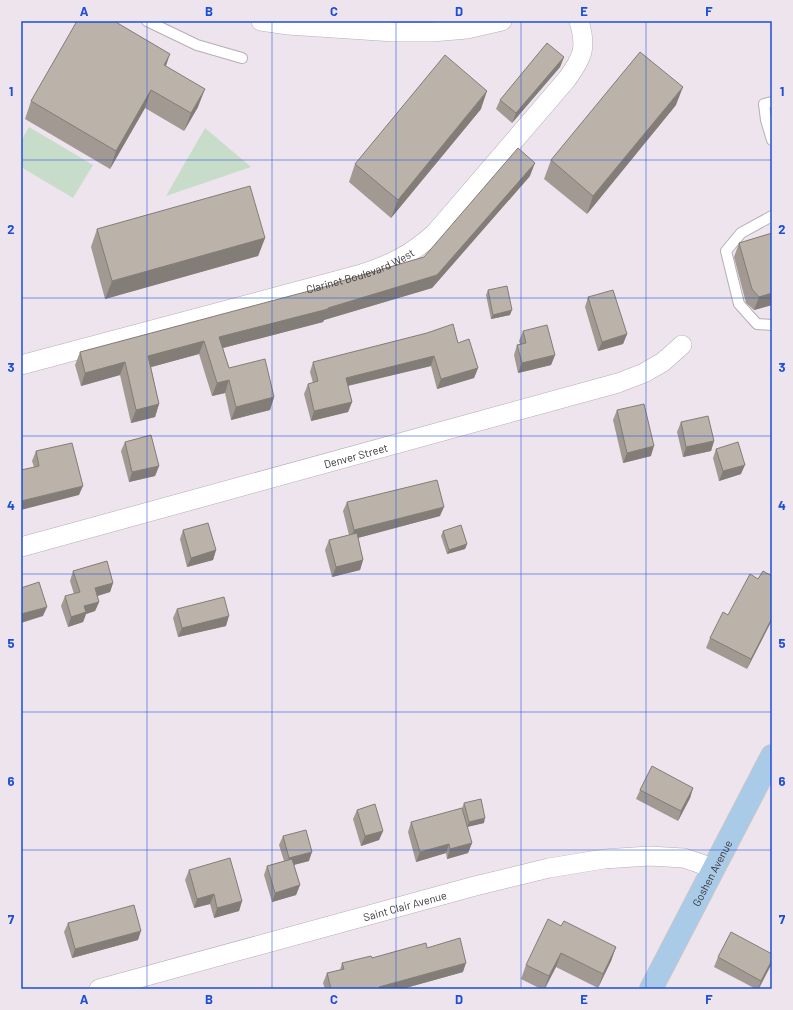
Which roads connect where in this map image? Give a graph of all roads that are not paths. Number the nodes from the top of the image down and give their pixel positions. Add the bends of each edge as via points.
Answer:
1 (262, 21) edge
2 (502, 21) edge
3 (579, 21) edge
4 (153, 22) edge
5 (242, 58) dead end
6 (772, 102) edge
7 (772, 140) edge
8 (772, 216) edge
9 (772, 325) edge
10 (682, 345) dead end
11 (21, 365) edge
12 (21, 547) edge
13 (769, 768) edge
14 (713, 868) junction
15 (99, 989) edge
16 (651, 989) edge

1 - 2 street via 288,25 432,32 467,29
3 - 11 street, Clarinet Boulevard West via 583,49 579,62 567,79 435,233 420,247 401,259 358,275
4 - 5 lane via 197,45
6 - 7 lane via 764,104
8 - 9 lane via 741,233 726,251 739,304 757,324
10 - 12 street, Denver Street via 644,374 618,383
13 - 14 main road, Goshen Avenue
14 - 15 street, Saint Clair Avenue via 684,858 648,856 604,859 549,868
14 - 16 main road, Goshen Avenue

